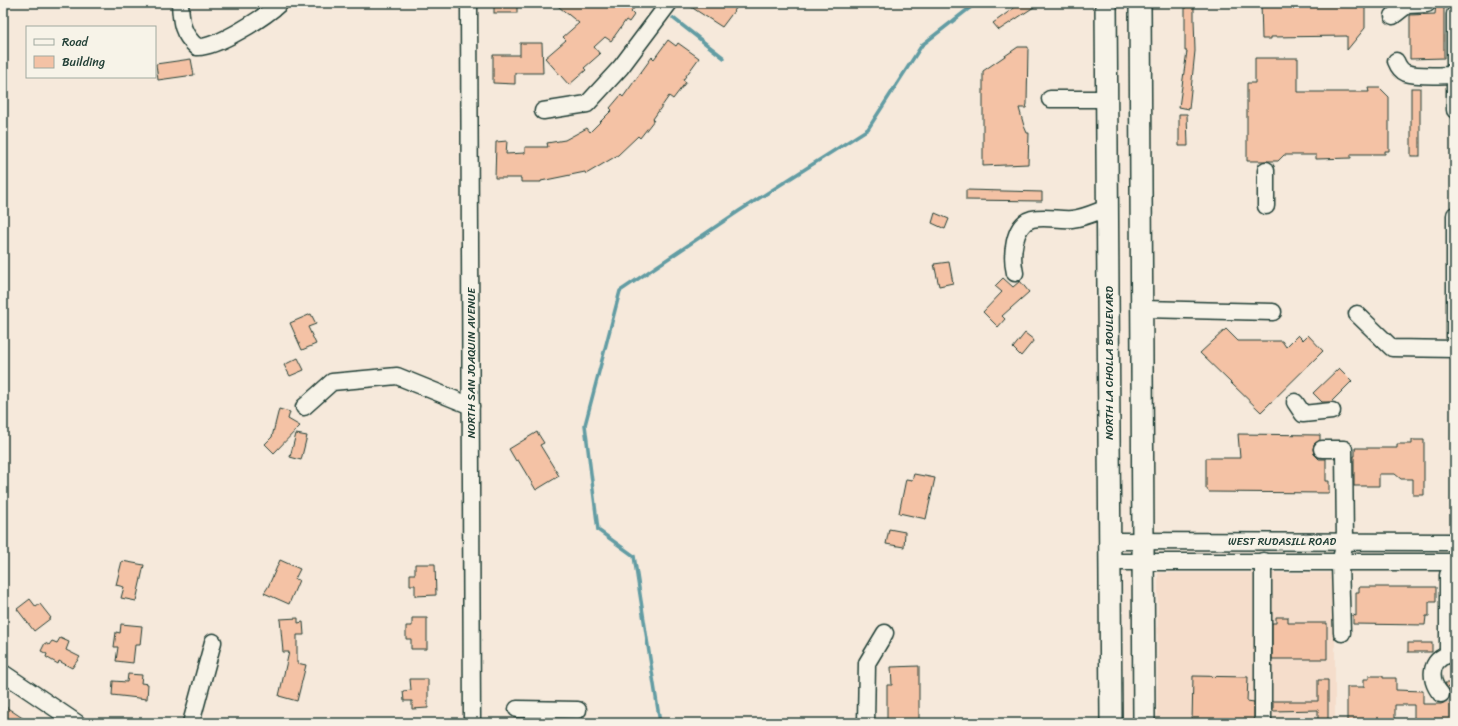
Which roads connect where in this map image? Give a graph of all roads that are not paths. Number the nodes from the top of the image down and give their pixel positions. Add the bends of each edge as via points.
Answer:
1 (180, 3) edge
2 (280, 3) edge
3 (469, 3) edge
4 (1106, 3) edge
5 (1140, 3) edge
6 (665, 4) edge
7 (1427, 4) dead end
8 (1455, 14) edge
9 (1393, 16) dead end
10 (1396, 61) dead end
11 (1455, 75) edge
12 (1455, 78) edge
13 (1050, 99) dead end
14 (1106, 99) junction
15 (1455, 110) edge
16 (543, 111) dead end
17 (1266, 170) dead end
18 (1266, 206) dead end
19 (1107, 208) junction
20 (1455, 214) edge
21 (1015, 273) dead end
22 (1142, 309) junction
23 (1273, 312) dead end
24 (1357, 314) dead end
25 (1455, 349) edge
26 (1295, 402) dead end
27 (471, 406) junction
28 (304, 407) dead end
29 (1332, 411) dead end
30 (1322, 449) dead end
31 (1110, 541) junction
32 (1144, 541) junction
33 (1345, 542) junction
34 (1455, 542) edge
35 (1263, 561) junction
36 (1110, 562) junction
37 (1144, 562) junction
38 (1340, 562) junction
39 (1455, 562) edge
40 (1455, 566) edge
41 (1342, 633) dead end
42 (885, 634) dead end
43 (213, 642) dead end
44 (1452, 655) edge
45 (3, 673) edge
46 (1441, 694) dead end
47 (517, 709) dead end
48 (578, 710) dead end
49 (547, 716) edge
50 (77, 723) edge
51 (191, 723) edge
52 (472, 723) edge
53 (866, 723) edge
54 (1111, 723) edge
55 (1144, 723) edge
56 (1263, 723) edge

1 - 2 street via 185,34 197,47 204,48 230,36
3 - 27 street, NORTH SAN JOAQUIN AVENUE
4 - 14 main road, NORTH LA CHOLLA BOULEVARD
5 - 22 main road
6 - 16 street via 621,67 587,104
7 - 9 street via 1407,5
8 - 11 street
10 - 11 street via 1399,68 1406,73
11 - 12 street
12 - 15 street
13 - 14 street
14 - 19 main road, NORTH LA CHOLLA BOULEVARD
17 - 18 street
19 - 21 street via 1074,219 1033,219 1026,222 1013,244
19 - 31 main road, NORTH LA CHOLLA BOULEVARD
20 - 25 street
22 - 23 street
22 - 32 main road
24 - 25 street via 1392,348
26 - 29 street via 1303,414
27 - 28 street via 397,376 332,382
27 - 52 street, NORTH SAN JOAQUIN AVENUE
30 - 33 street via 1344,449
31 - 32 street, WEST RUDASILL ROAD
31 - 36 main road, NORTH LA CHOLLA BOULEVARD
32 - 33 street, WEST RUDASILL ROAD
32 - 37 main road
33 - 34 street, WEST RUDASILL ROAD
33 - 38 street
35 - 37 street, WEST RUDASILL ROAD
35 - 38 street, WEST RUDASILL ROAD
35 - 56 street
36 - 37 street, WEST RUDASILL ROAD
36 - 54 main road, NORTH LA CHOLLA BOULEVARD
37 - 55 main road
38 - 39 street, WEST RUDASILL ROAD
38 - 41 street
40 - 44 street via 1448,575
42 - 53 street via 868,663
43 - 51 street
44 - 46 street via 1438,661 1432,674
45 - 50 street
47 - 49 street
48 - 49 street

